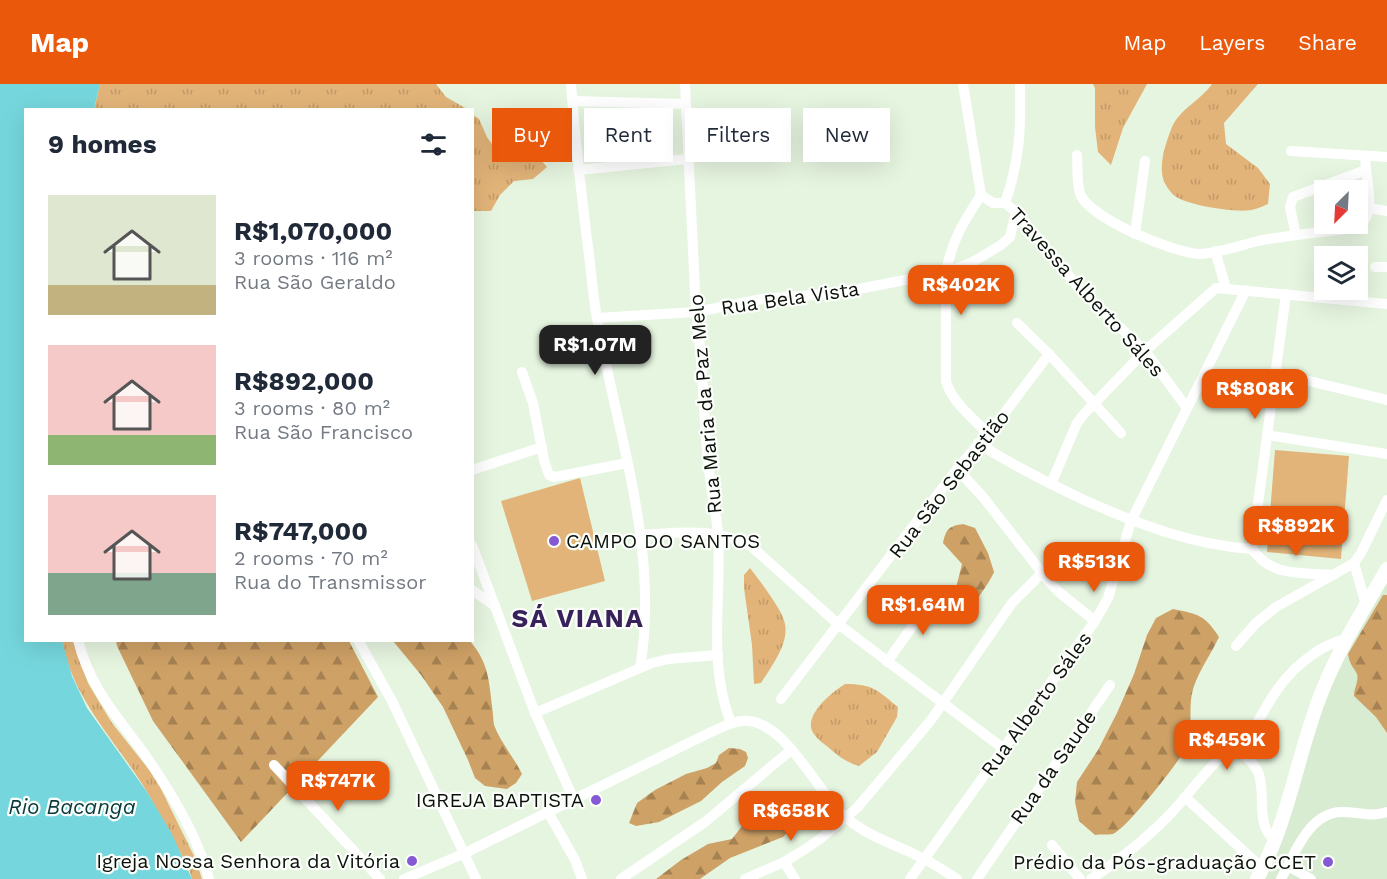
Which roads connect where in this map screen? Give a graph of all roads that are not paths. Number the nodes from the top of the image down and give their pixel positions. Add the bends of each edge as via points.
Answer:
1 (571, 84) edge
2 (685, 84) edge
3 (963, 84) edge
4 (1020, 84) edge
5 (573, 101) junction
6 (686, 104) junction
7 (686, 108) edge
8 (1291, 152) dead end
9 (1077, 155) dead end
10 (1365, 156) junction
11 (1387, 157) edge
12 (685, 159) edge
13 (1145, 161) dead end
14 (687, 162) edge
15 (578, 170) junction
16 (1366, 170) junction
17 (1366, 180) edge
18 (981, 195) junction
19 (1005, 203) junction
20 (1387, 211) edge
21 (1016, 212) junction
22 (1368, 213) edge
23 (1135, 234) junction
24 (1314, 234) edge
25 (1296, 236) junction
26 (1215, 251) junction
27 (1375, 267) dead end
28 (1387, 267) edge
29 (946, 272) junction
30 (1226, 288) junction
31 (1246, 290) junction
32 (1286, 294) junction
33 (1387, 304) edge
34 (696, 312) junction
35 (597, 318) junction
36 (1017, 323) dead end
37 (1145, 351) junction
38 (1049, 354) junction
39 (522, 372) dead end
40 (1276, 373) junction
41 (1387, 400) edge
42 (1094, 404) junction
43 (1187, 408) junction
44 (987, 433) junction
45 (1121, 433) dead end
46 (1267, 435) junction
47 (978, 443) junction
48 (542, 447) junction
49 (1387, 454) edge
50 (627, 463) junction
51 (474, 469) edge
52 (957, 469) junction
53 (1051, 484) junction
54 (1387, 501) edge
55 (1131, 521) junction
56 (718, 534) junction
57 (640, 536) junction
58 (1252, 549) junction
59 (474, 550) edge
60 (1353, 563) junction
61 (1387, 569) edge
62 (1042, 573) junction
63 (1334, 574) junction
64 (474, 591) edge
65 (935, 594) dead end
66 (1366, 605) junction
67 (495, 606) junction
68 (1095, 621) junction
69 (838, 624) junction
70 (1348, 638) junction
71 (79, 642) edge
72 (359, 642) edge
73 (1236, 646) dead end
74 (718, 655) junction
75 (887, 662) junction
76 (640, 668) junction
77 (1110, 685) dead end
78 (782, 699) dead end
79 (942, 704) junction
80 (535, 713) junction
81 (731, 723) junction
82 (1236, 746) junction
83 (791, 750) junction
84 (1004, 750) junction
85 (274, 765) dead end
86 (1185, 797) junction
87 (574, 800) junction
88 (548, 812) junction
89 (1387, 812) edge
90 (846, 818) junction
91 (1276, 840) junction
92 (1052, 845) dead end
93 (463, 854) junction
94 (924, 859) junction
95 (784, 862) junction
96 (1288, 866) junction
97 (939, 868) junction
98 (1260, 874) edge
99 (209, 879) edge
100 (380, 879) edge
101 (405, 879) edge
102 (476, 879) edge
103 (582, 879) edge
104 (621, 879) edge
105 (745, 879) edge
106 (795, 879) edge
107 (910, 879) edge
108 (951, 879) edge
109 (957, 879) edge
110 (976, 879) edge
111 (1080, 879) edge
112 (1090, 879) edge
113 (1281, 879) edge
114 (1311, 879) edge

1 - 5 street
2 - 6 street, Rua Maria da Paz Melo
3 - 18 street
4 - 19 street via 1016,174
5 - 6 street
5 - 15 street
6 - 7 street, Rua Maria da Paz Melo
8 - 10 street
9 - 23 street via 1082,198
10 - 11 street
10 - 16 street
12 - 15 street
13 - 23 street
14 - 34 street, Rua Maria da Paz Melo
15 - 35 street
16 - 17 street
16 - 25 street via 1293,196 1290,207
18 - 19 street, Travessa Alberto Sáles
18 - 29 street via 957,233
19 - 21 street, Travessa Alberto Sáles
20 - 22 street
21 - 29 street, Rua Bela Vista via 1010,237 1001,245
21 - 37 street, Travessa Alberto Sáles via 1080,289
23 - 26 street via 1175,249 1200,254
24 - 25 street
25 - 26 street
26 - 30 street
27 - 28 street
29 - 34 street, Rua Bela Vista via 838,293 762,299
29 - 44 street via 948,389
30 - 31 street
30 - 37 street via 1216,288
31 - 32 street
31 - 43 street, Rua Alberto Sáles
32 - 33 street
32 - 40 street
34 - 35 street, Rua Bela Vista
34 - 56 street, Rua Maria da Paz Melo via 708,464
35 - 50 street
36 - 38 street
37 - 42 street
37 - 43 street, Travessa Alberto Sáles
38 - 42 street
38 - 44 street, Rua São Sebastião
39 - 48 street
40 - 41 street
40 - 46 street
42 - 45 street
42 - 53 street via 1077,423
43 - 55 street, Rua Alberto Sáles
44 - 47 street, Rua São Sebastião
46 - 49 street
46 - 58 street
47 - 52 street, Rua São Sebastião
47 - 53 street
48 - 50 street via 549,475 554,477
48 - 51 street
50 - 57 street
52 - 62 street via 990,504
52 - 69 street, Rua São Sebastião
53 - 55 street
54 - 60 street
55 - 58 street via 1197,541
55 - 68 street, Rua Alberto Sáles via 1108,598
56 - 57 street
56 - 69 street via 751,546
56 - 74 street, Rua Maria da Paz Melo
57 - 76 street via 645,605
58 - 63 street via 1264,563 1277,570
59 - 67 street
60 - 63 street
60 - 66 street
61 - 66 main road
62 - 68 street
62 - 79 street via 1012,603
63 - 73 street via 1276,607
64 - 67 street
65 - 75 street
66 - 70 main road
67 - 80 street
68 - 84 street, Rua Alberto Sáles
69 - 75 street
69 - 78 street, Rua São Sebastião
70 - 82 street via 1321,649 1292,672 1250,733
70 - 91 main road via 1320,695
71 - 99 street via 98,691 159,776 198,849
72 - 93 street via 392,701
74 - 76 street via 669,659
74 - 81 street, Rua Maria da Paz Melo via 722,697
75 - 79 street
76 - 80 street
77 - 110 street, Rua da Saude
79 - 84 street
79 - 90 street
80 - 87 street
81 - 83 street via 749,721 773,733
81 - 87 street
82 - 86 street via 1221,756
82 - 91 street via 1258,772 1265,829
83 - 90 street
83 - 104 street via 705,822
84 - 94 street, Rua Alberto Sáles
85 - 100 street
86 - 98 street
86 - 112 street via 1143,840
87 - 88 street
88 - 93 street
88 - 103 street
89 - 96 street via 1340,812 1320,819 1304,836
90 - 94 street via 871,835
90 - 95 street
91 - 98 main road
92 - 111 street
93 - 101 street
93 - 102 street
94 - 97 street
94 - 107 street, Rua Alberto Sáles
95 - 105 street
95 - 106 street
96 - 113 street
96 - 114 street
97 - 108 street
97 - 109 street

